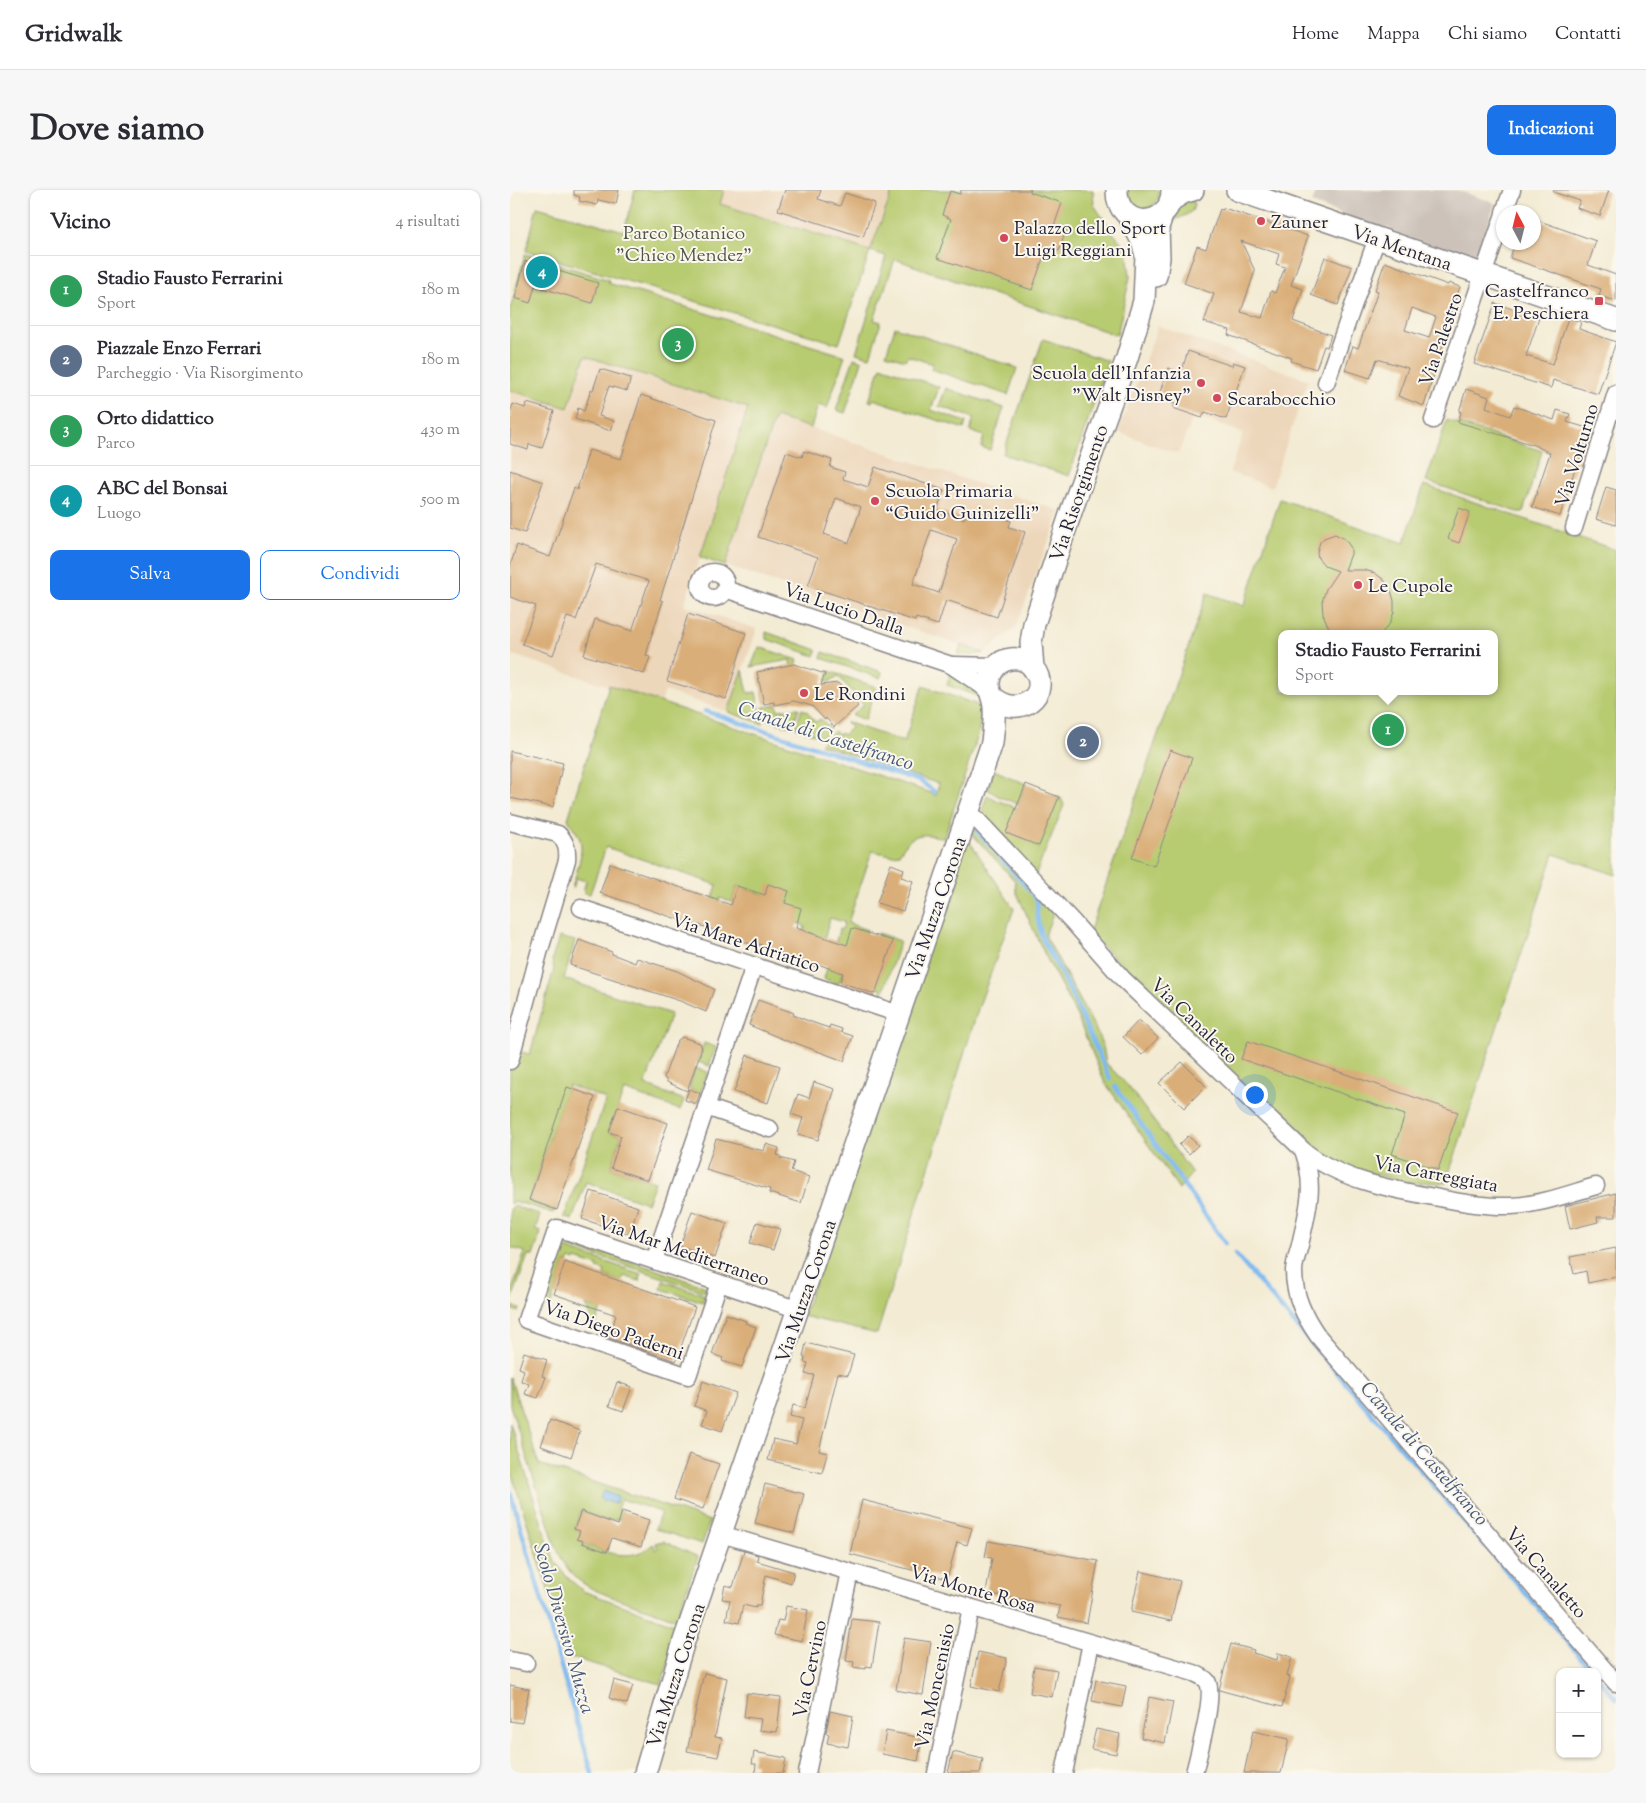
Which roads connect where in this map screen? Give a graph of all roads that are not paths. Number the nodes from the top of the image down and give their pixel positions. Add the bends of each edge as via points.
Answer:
1 (1117, 190) edge
2 (1193, 190) edge
3 (1237, 190) edge
4 (1512, 190) edge
5 (1169, 201) edge
6 (1507, 205) edge
7 (1130, 216) junction
8 (1496, 236) edge
9 (1377, 238) junction
10 (1483, 274) junction
11 (1144, 301) junction
12 (1616, 320) edge
13 (1326, 383) dead end
14 (1616, 393) edge
15 (1433, 420) dead end
16 (1574, 528) dead end
17 (725, 589) dead end
18 (1032, 629) junction
19 (1003, 662) junction
20 (951, 665) junction
21 (1034, 668) junction
22 (993, 696) junction
23 (1021, 706) junction
24 (992, 743) junction
25 (968, 810) junction
26 (510, 822) edge
27 (581, 908) dead end
28 (754, 966) junction
29 (899, 1014) junction
30 (510, 1061) edge
31 (706, 1107) junction
32 (770, 1128) dead end
33 (1303, 1150) junction
34 (1596, 1186) dead end
35 (557, 1228) joint
36 (654, 1261) junction
37 (719, 1283) junction
38 (799, 1310) junction
39 (720, 1534) junction
40 (850, 1572) junction
41 (971, 1608) junction
42 (1091, 1643) junction
43 (1616, 1683) edge
44 (645, 1773) edge
45 (807, 1773) edge
46 (936, 1773) edge
47 (1064, 1773) edge
48 (1194, 1773) edge

1 - 7 street, Via Risorgimento via 1120,206
2 - 5 street
3 - 9 street, Via Mentana
4 - 6 street, Via Palestro
5 - 7 street via 1155,218 1144,221
5 - 11 street, Via Risorgimento via 1158,227 1160,258 1155,280
7 - 11 street, Via Risorgimento via 1146,255
8 - 10 street, Via Palestro
9 - 10 street, Via Mentana
9 - 13 street
10 - 12 street, Via Mentana
10 - 15 street, Via Palestro
11 - 18 street, Via Risorgimento
14 - 16 street, Via Volturno
17 - 20 street, Via Lucio Dalla
18 - 19 street, Via Risorgimento
18 - 21 street, Via Risorgimento
19 - 20 street, Via Lucio Dalla
19 - 21 street via 1019,659
19 - 22 street, Via Risorgimento via 990,680
20 - 22 street, Via Lucio Dalla
21 - 23 street, Via Risorgimento via 1038,677 1037,690 1030,702
22 - 23 street via 1004,706
22 - 24 street, Via Risorgimento
23 - 24 street, Via Risorgimento
24 - 25 street, Via Risorgimento
25 - 29 street, Via Muzza Corona
25 - 33 street, Via Canaletto via 1123,979
26 - 30 street via 558,834 563,838 568,853
27 - 28 street, Via Mare Adriatico
28 - 29 street, Via Mare Adriatico
28 - 31 street
29 - 38 street, Via Muzza Corona
31 - 32 street
31 - 36 street
33 - 34 street, Via Carreggiata via 1331,1169 1387,1189 1472,1204 1529,1205
33 - 43 street, Via Canaletto via 1311,1192 1294,1269 1297,1296 1308,1322
35 - 36 street, Via Mar Mediterraneo
35 - 37 street, Via Diego Paderni via 526,1320 635,1359 688,1376
36 - 37 street, Via Mar Mediterraneo
37 - 38 street, Via Mar Mediterraneo
38 - 39 street, Via Muzza Corona
39 - 40 street, Via Monte Rosa
39 - 44 street, Via Muzza Corona
40 - 41 street, Via Monte Rosa
40 - 45 street, Via Cervino
41 - 42 street, Via Monte Rosa
41 - 46 street, Via Moncenisio
42 - 47 street
42 - 48 street, Via Monte Rosa via 1194,1673 1207,1681 1210,1702

